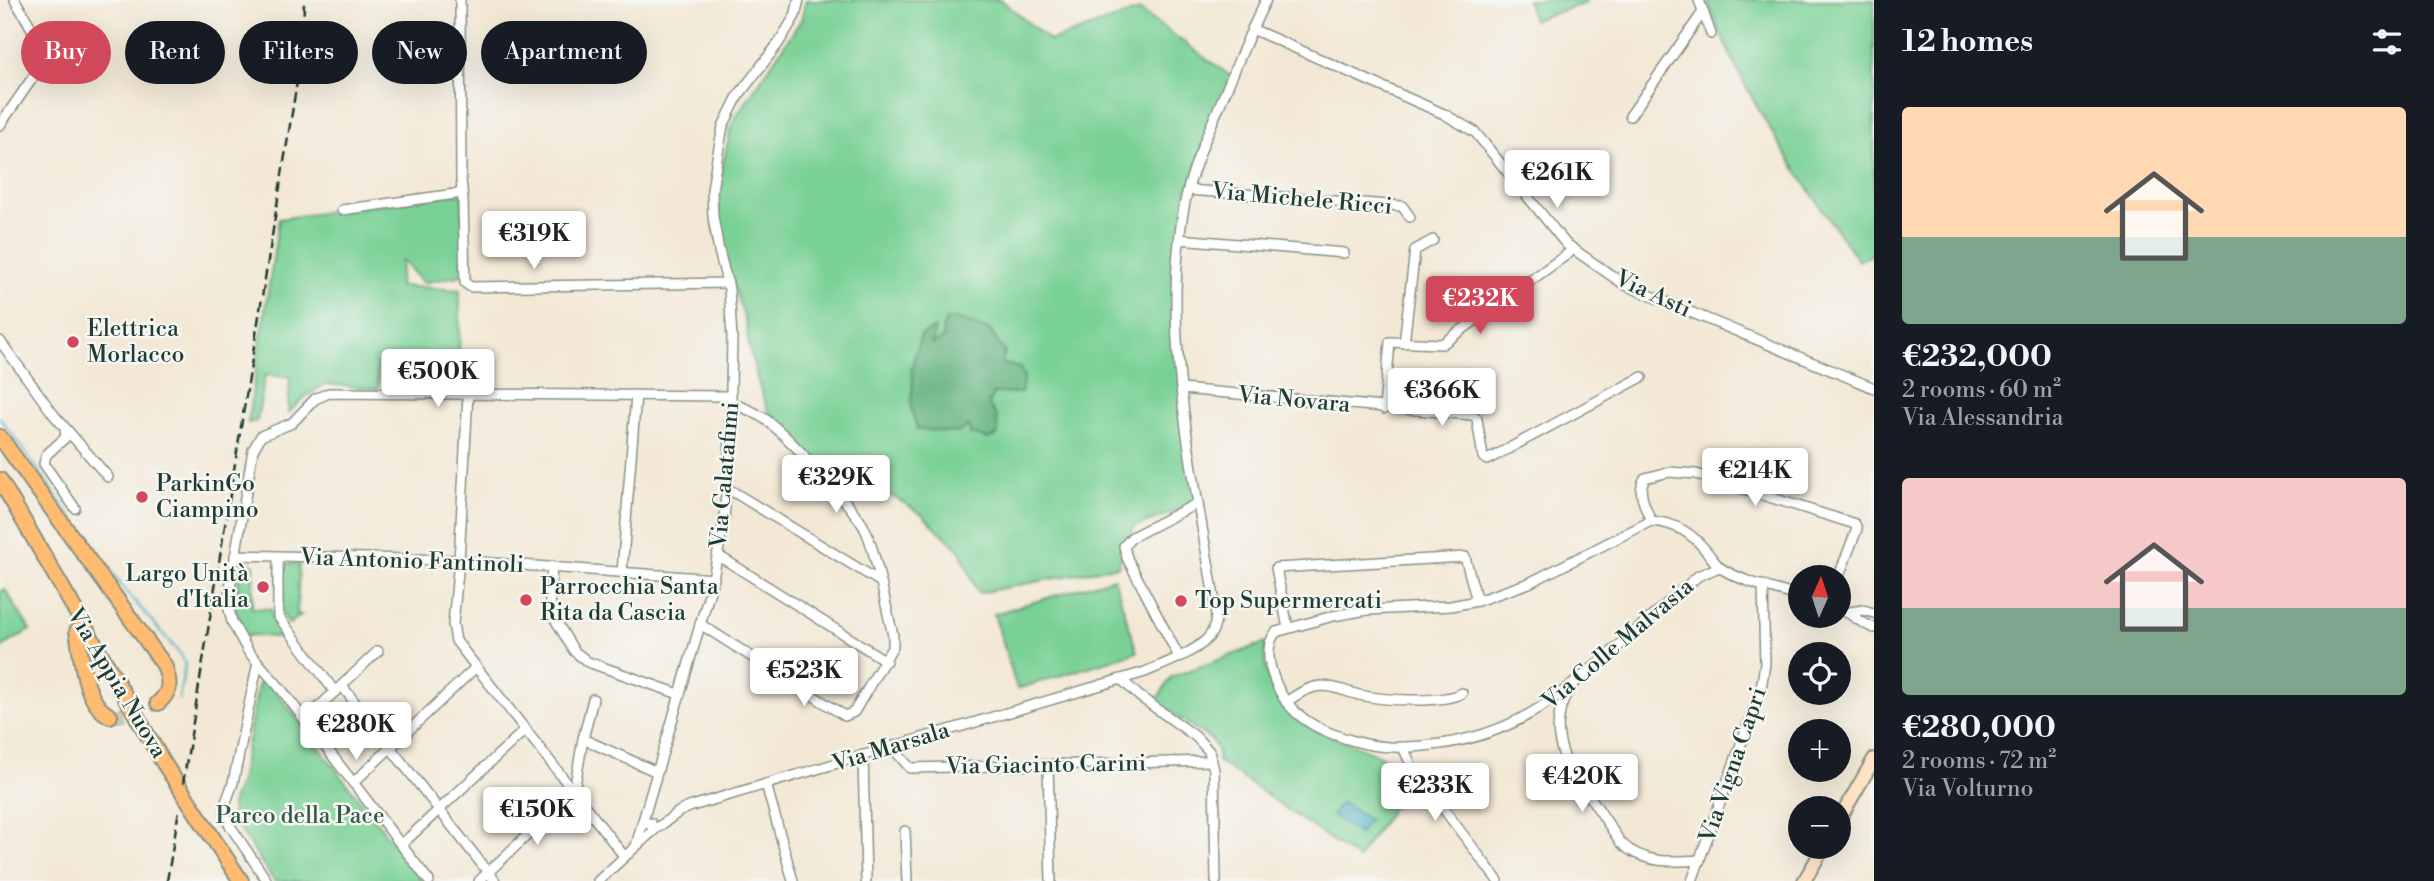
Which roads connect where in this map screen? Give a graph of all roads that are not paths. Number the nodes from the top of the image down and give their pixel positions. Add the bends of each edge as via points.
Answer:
1 (15, 0) edge
2 (460, 0) edge
3 (799, 0) edge
4 (1699, 0) edge
5 (1262, 1) edge
6 (1703, 12) junction
7 (1252, 29) junction
8 (1711, 34) dead end
9 (1630, 116) dead end
10 (0, 125) edge
11 (1188, 190) junction
12 (462, 192) junction
13 (342, 210) dead end
14 (1410, 217) dead end
15 (1180, 239) junction
16 (1433, 240) dead end
17 (1571, 247) junction
18 (1344, 253) dead end
19 (727, 283) junction
20 (0, 341) edge
21 (1404, 343) junction
22 (1642, 376) dead end
23 (1874, 388) edge
24 (1182, 390) junction
25 (468, 394) junction
26 (636, 395) junction
27 (731, 399) junction
28 (1384, 409) junction
29 (65, 428) junction
30 (0, 436) edge
31 (108, 477) dead end
32 (0, 480) edge
33 (727, 488) junction
34 (0, 499) edge
35 (1198, 503) junction
36 (75, 508) dead end
37 (1651, 521) junction
38 (236, 555) junction
39 (278, 556) junction
40 (719, 556) junction
41 (459, 561) junction
42 (1843, 565) edge
43 (552, 566) junction
44 (1719, 567) junction
45 (622, 572) junction
46 (713, 579) junction
47 (879, 581) junction
48 (1763, 585) junction
49 (1788, 593) edge
50 (1477, 601) junction
51 (1852, 611) edge
52 (1874, 612) edge
53 (1852, 617) edge
54 (700, 624) junction
55 (1288, 628) junction
56 (1874, 628) edge
57 (77, 631) junction
58 (378, 652) dead end
59 (1179, 657) junction
60 (886, 661) junction
61 (258, 662) junction
62 (475, 668) junction
63 (1121, 679) junction
64 (338, 689) junction
65 (1568, 689) junction
66 (1462, 693) dead end
67 (679, 694) junction
68 (593, 699) dead end
69 (158, 702) dead end
70 (1286, 702) junction
71 (110, 716) dead end
72 (305, 720) junction
73 (526, 729) junction
74 (583, 739) junction
75 (891, 746) junction
76 (1403, 747) junction
77 (390, 748) junction
78 (863, 755) junction
79 (1874, 759) edge
80 (1212, 761) junction
81 (1048, 765) junction
82 (657, 772) junction
83 (353, 783) junction
84 (766, 784) junction
85 (574, 791) junction
86 (1851, 799) edge
87 (439, 810) junction
88 (649, 826) junction
89 (905, 831) dead end
90 (401, 845) junction
91 (624, 856) junction
92 (1817, 859) edge
93 (1700, 860) junction
94 (488, 872) junction
95 (601, 880) edge
96 (231, 881) edge
97 (241, 881) edge
98 (267, 881) edge
99 (429, 881) edge
100 (479, 881) edge
101 (495, 881) edge
102 (793, 881) edge
103 (866, 881) edge
104 (907, 881) edge
105 (1051, 881) edge
106 (1216, 881) edge
107 (1498, 881) edge
108 (1692, 881) edge
109 (1804, 881) edge

1 - 10 street via 41,48 42,61
2 - 12 street
3 - 19 street, Via Calatafimi via 795,16 738,96 723,126 712,190
4 - 6 street
5 - 7 street, Via Marsala
6 - 8 street
6 - 9 street
7 - 11 street, Via Marsala
7 - 17 street, Via Asti via 1474,131
11 - 14 street, Via Michele Ricci via 1402,206
11 - 15 street, Via Marsala
12 - 13 street
12 - 19 street via 463,275 471,287
15 - 18 street
15 - 24 street, Via Marsala via 1176,296
16 - 21 street via 1415,250
17 - 21 street via 1569,253 1442,344
17 - 23 street, Via Asti via 1626,286
19 - 27 street, Via Calatafimi
20 - 29 street
21 - 28 street via 1389,344
22 - 28 street, Via Novara via 1488,460 1483,457 1473,415
24 - 28 street, Via Novara
24 - 35 street, Via Marsala
25 - 26 street
25 - 38 street via 326,394 292,423 264,434 254,448
25 - 41 street
26 - 27 street
26 - 45 street
27 - 33 street, Via Calatafimi
27 - 47 street via 771,424 857,517 868,537
29 - 31 street
29 - 36 street via 66,437 46,455 44,464
30 - 69 main road via 164,665 170,680 166,695
32 - 97 main road, Via Appia Nuova via 156,750
33 - 40 street, Via Calatafimi
33 - 47 street
34 - 57 main road, Via Appia Nuova
35 - 59 street, Via Marsala via 1216,617 1208,637
35 - 59 street via 1132,537 1124,546 1126,558
37 - 42 street via 1640,485 1645,478 1670,472 1696,474 1855,524
37 - 44 street via 1683,529
37 - 50 street via 1529,583
38 - 39 street, Via Antonio Fantinoli
38 - 61 street via 229,613
39 - 41 street, Via Antonio Fantinoli
39 - 64 street via 278,613 290,635
40 - 46 street, Via Calatafimi
40 - 60 street
41 - 43 street, Via Antonio Fantinoli
41 - 62 street via 453,633
43 - 45 street, Via Antonio Fantinoli
43 - 67 street via 551,611 575,653
44 - 48 street
44 - 65 street, Via Colle Malvasia via 1698,576
45 - 46 street, Via Antonio Fantinoli
46 - 54 street, Via Calatafimi
47 - 60 street via 893,638
48 - 49 street
48 - 93 street, Via Vigna Capri via 1763,679
50 - 55 street via 1367,610
50 - 55 street via 1465,556 1276,568
51 - 52 street
53 - 56 street
54 - 60 street via 845,716 854,712
54 - 67 street, Via Calatafimi
55 - 70 street, Via Colle Malvasia via 1271,638 1269,659
57 - 71 main road via 93,700
57 - 96 main road, Via Appia Nuova
58 - 64 street
59 - 63 street, Via Marsala
61 - 72 street
61 - 98 street via 225,813
62 - 73 street
62 - 77 street
63 - 75 street, Via Marsala
63 - 80 street via 1199,739
64 - 72 street
64 - 77 street
65 - 76 street, Via Colle Malvasia via 1532,714 1492,732 1449,743
65 - 93 street via 1558,715 1560,746 1621,843 1646,859
66 - 70 street via 1397,699 1323,686
67 - 82 street, Via Calatafimi
68 - 74 street
70 - 76 street, Via Colle Malvasia via 1305,721 1339,736 1381,747
72 - 83 street
73 - 85 street
73 - 87 street
74 - 82 street
74 - 85 street
75 - 78 street, Via Marsala
75 - 81 street, Via Giacinto Carini via 909,768
76 - 107 street via 1412,767
77 - 83 street
77 - 87 street
78 - 84 street, Via Marsala
78 - 103 street
79 - 86 main road
80 - 81 street, Via Giacinto Carini
80 - 106 street
81 - 105 street
82 - 88 street, Via Calatafimi
83 - 90 street
84 - 88 street, Via Marsala via 692,806
84 - 102 street
85 - 91 street
85 - 94 street
87 - 90 street
87 - 94 street
88 - 91 street, Via Calatafimi
89 - 104 street
90 - 99 street
91 - 95 street
92 - 109 main road
93 - 108 street, Via Vigna Capri
94 - 100 street
94 - 101 street

